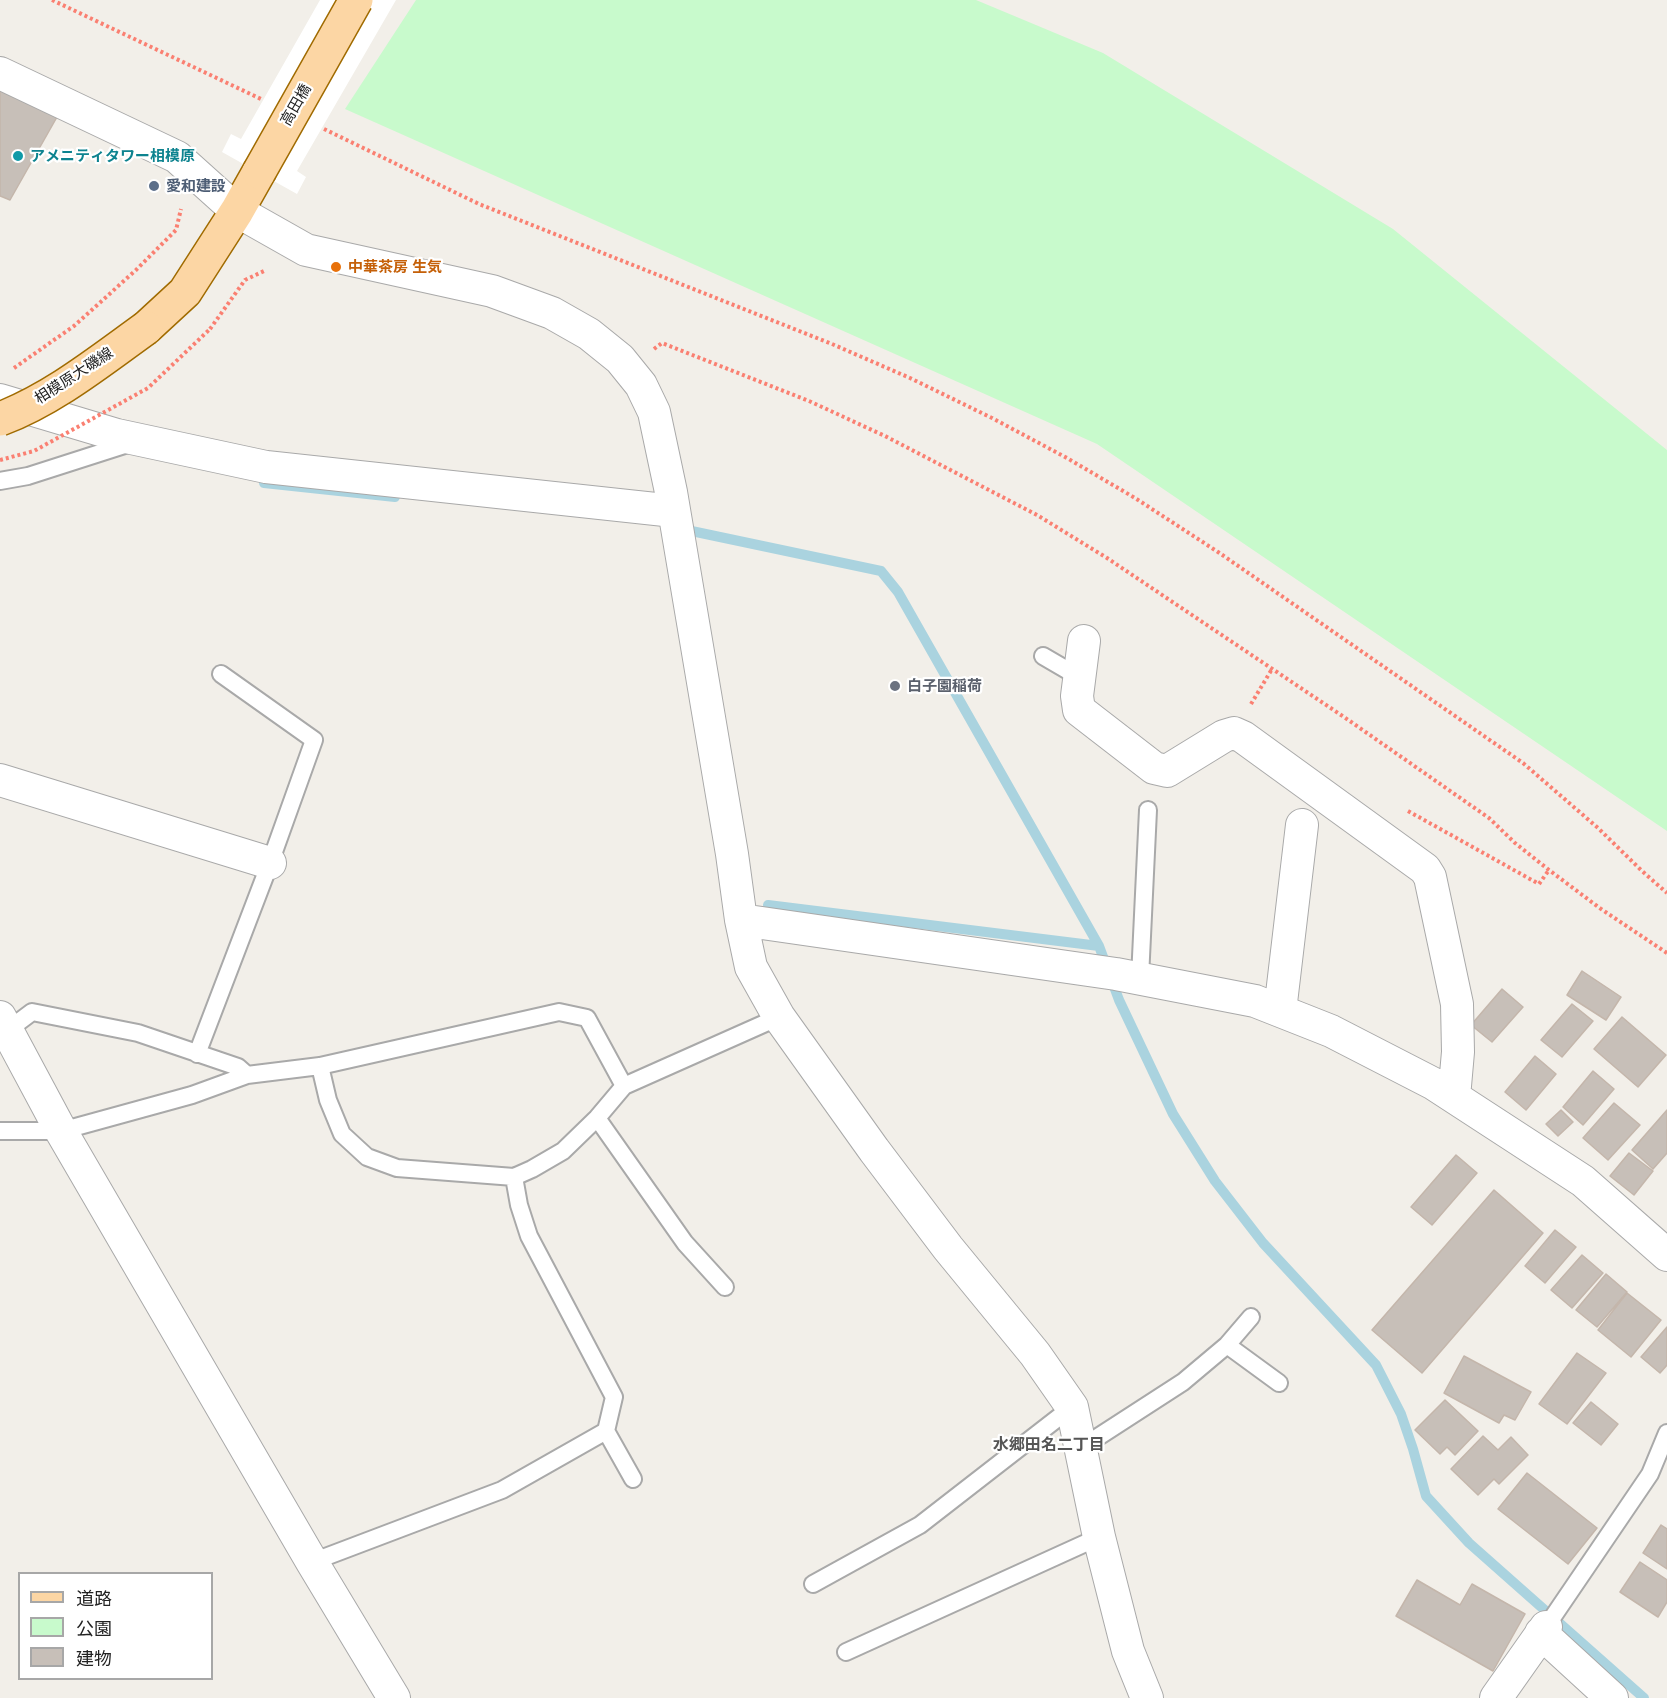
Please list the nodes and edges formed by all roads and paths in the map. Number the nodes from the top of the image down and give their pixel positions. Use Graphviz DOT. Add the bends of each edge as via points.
graph roads {
  1 [pos="52,0"];
  2 [pos="356,0"];
  3 [pos="0,74"];
  4 [pos="267,102"];
  5 [pos="321,127"];
  6 [pos="177,202"];
  7 [pos="237,211"];
  8 [pos="264,271"];
  9 [pos="662,344"];
  10 [pos="4,386"];
  11 [pos="0,419"];
  12 [pos="140,440"];
  13 [pos="0,460"];
  14 [pos="0,481"];
  15 [pos="674,511"];
  16 [pos="1084,641"];
  17 [pos="1042,656"];
  18 [pos="221,674"];
  19 [pos="1079,677"];
  20 [pos="0,780"];
  21 [pos="1148,810"];
  22 [pos="1302,825"];
  23 [pos="270,863"];
  24 [pos="1667,894"];
  25 [pos="741,920"];
  26 [pos="1667,953"];
  27 [pos="1128,976"];
  28 [pos="1280,1011"];
  29 [pos="779,1017"];
  30 [pos="4,1024"];
  31 [pos="197,1054"];
  32 [pos="320,1066"];
  33 [pos="247,1075"];
  34 [pos="624,1086"];
  35 [pos="1454,1097"];
  36 [pos="597,1118"];
  37 [pos="0,1131"];
  38 [pos="61,1131"];
  39 [pos="514,1177"];
  40 [pos="1667,1255"];
  41 [pos="725,1287"];
  42 [pos="1251,1317"];
  43 [pos="1227,1345"];
  44 [pos="1279,1383"];
  45 [pos="1072,1407"];
  46 [pos="606,1431"];
  47 [pos="1667,1433"];
  48 [pos="1081,1448"];
  49 [pos="633,1479"];
  50 [pos="1099,1537"];
  51 [pos="312,1562"];
  52 [pos="813,1584"];
  53 [pos="1544,1630"];
  54 [pos="846,1652"];
  55 [pos="394,1698"];
  56 [pos="1147,1698"];
  57 [pos="1496,1698"];
  58 [pos="1612,1698"];
  1 -- 4 [label="path"];
  2 -- 7 [label="main road, 高田橋, bridge"];
  3 -- 7 [label="street" via="177,157"];
  5 -- 24 [label="path" via="479,204 900,374 1067,458 1218,552 1523,763"];
  6 -- 10 [label="path" via="182,210 176,230"];
  7 -- 11 [label="main road, 相模原大磯線, bridge" via="185,292 146,328 76,377"];
  7 -- 15 [label="street" via="306,250 492,291 552,313 589,334 620,359 650,403"];
  8 -- 13 [label="path, bridge" via="245,280 210,329 148,388 34,451"];
  9 -- 26 [label="path" via="885,436 1037,515 1344,717 1489,818 1549,870"];
  10 -- 12 [label="street"];
  12 -- 14 [label="lane" via="28,476"];
  12 -- 15 [label="street" via="266,467"];
  15 -- 25 [label="street"];
  16 -- 19 [label="street"];
  17 -- 19 [label="lane"];
  18 -- 23 [label="lane" via="314,740"];
  19 -- 35 [label="street" via="1079,710 1154,768 1167,771 1234,733 1425,869 1430,877 1457,1004"];
  20 -- 23 [label="street"];
  21 -- 27 [label="lane"];
  22 -- 28 [label="street"];
  23 -- 31 [label="lane"];
  25 -- 27 [label="street"];
  25 -- 29 [label="street" via="751,967"];
  27 -- 28 [label="street" via="1255,1001"];
  28 -- 35 [label="street" via="1331,1030"];
  29 -- 34 [label="lane"];
  29 -- 45 [label="street" via="874,1150 1035,1354"];
  30 -- 31 [label="lane" via="32,1012 138,1033"];
  30 -- 38 [label="street"];
  31 -- 33 [label="lane" via="238,1067"];
  32 -- 33 [label="lane"];
  32 -- 34 [label="lane" via="558,1012 587,1018"];
  32 -- 39 [label="lane" via="342,1134 367,1157 396,1168"];
  33 -- 38 [label="lane" via="192,1095"];
  34 -- 36 [label="lane"];
  35 -- 40 [label="street" via="1583,1181"];
  36 -- 39 [label="lane" via="562,1151"];
  36 -- 41 [label="lane" via="685,1243"];
  37 -- 38 [label="lane"];
  38 -- 51 [label="street"];
  39 -- 46 [label="lane" via="529,1236 614,1398"];
  42 -- 43 [label="lane"];
  43 -- 44 [label="lane"];
  43 -- 48 [label="lane" via="1183,1382"];
  45 -- 48 [label="street"];
  45 -- 52 [label="lane" via="920,1525"];
  46 -- 49 [label="lane"];
  46 -- 51 [label="lane" via="502,1490"];
  47 -- 53 [label="lane" via="1650,1474"];
  48 -- 50 [label="street"];
  50 -- 54 [label="lane"];
  50 -- 56 [label="street" via="1128,1651"];
  51 -- 55 [label="street"];
  53 -- 57 [label="street"];
  53 -- 58 [label="street"];
}
